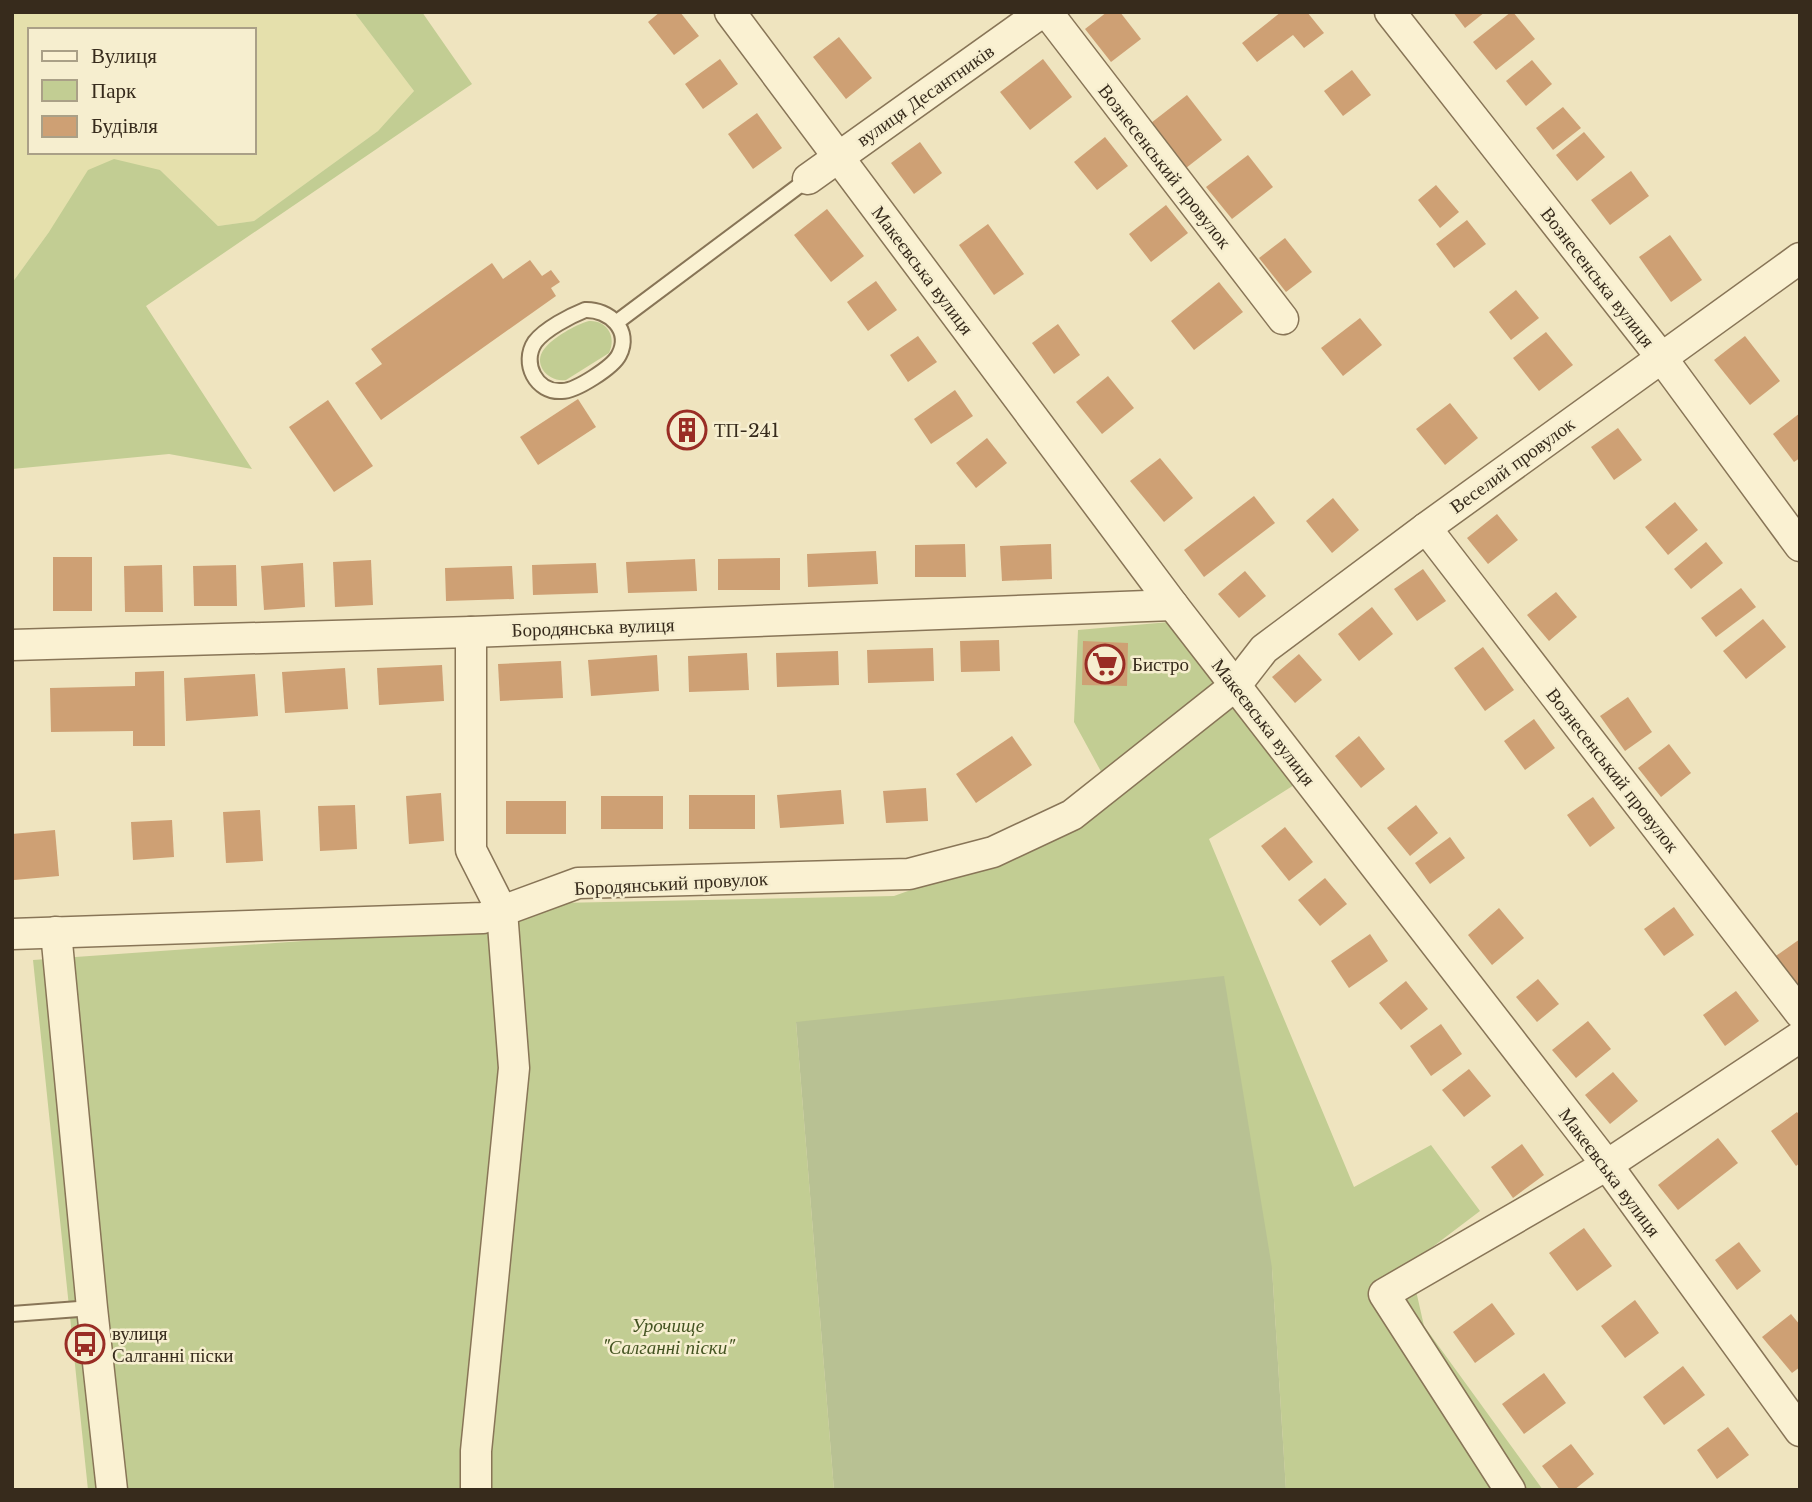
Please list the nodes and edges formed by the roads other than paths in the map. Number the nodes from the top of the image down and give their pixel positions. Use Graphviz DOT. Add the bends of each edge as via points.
graph roads {
  1 [pos="730,12"];
  2 [pos="1042,12"];
  3 [pos="1047,12"];
  4 [pos="1390,12"];
  5 [pos="838,156"];
  6 [pos="808,179"];
  7 [pos="1800,258"];
  8 [pos="1283,319"];
  9 [pos="617,322"];
  10 [pos="1661,357"];
  11 [pos="1426,528"];
  12 [pos="1800,546"];
  13 [pos="1173,605"];
  14 [pos="471,632"];
  15 [pos="12,645"];
  16 [pos="1236,685"];
  17 [pos="502,911"];
  18 [pos="57,932"];
  19 [pos="12,934"];
  20 [pos="1800,1013"];
  21 [pos="1800,1037"];
  22 [pos="1607,1165"];
  23 [pos="92,1308"];
  24 [pos="12,1314"];
  25 [pos="1800,1432"];
  26 [pos="112,1490"];
  27 [pos="476,1490"];
  28 [pos="1510,1490"];
  1 -- 5 [label="street, Макеєвська вулиця"];
  2 -- 5 [label="street, вулиця Десантників"];
  3 -- 8 [label="street, Вознесенський провулок"];
  4 -- 10 [label="street, Вознесенська вулиця"];
  5 -- 6 [label="street, вулиця Десантників"];
  5 -- 13 [label="street, Макеєвська вулиця"];
  6 -- 9 [label="lane"];
  7 -- 10 [label="street, Веселий провулок"];
  9 -- 9 [label="lane" via="603,312 585,310 545,334 531,349 534,377 544,387 564,391 612,364 622,349"];
  10 -- 11 [label="street, Веселий провулок"];
  10 -- 12 [label="street, Вознесенська вулиця"];
  11 -- 16 [label="street, Веселий провулок" via="1264,649"];
  11 -- 20 [label="street, Вознесенський провулок"];
  13 -- 14 [label="street, Бородянська вулиця"];
  13 -- 16 [label="street, Макеєвська вулиця"];
  14 -- 15 [label="street, Бородянська вулиця"];
  14 -- 17 [label="street" via="471,850"];
  16 -- 17 [label="street, Бородянський провулок" via="1072,815 993,852 909,874 578,883"];
  16 -- 22 [label="street, Макеєвська вулиця"];
  17 -- 18 [label="street, Бородянський провулок" via="483,918"];
  17 -- 27 [label="street" via="514,1068"];
  18 -- 19 [label="street, Бородянський провулок"];
  18 -- 23 [label="street"];
  21 -- 22 [label="street"];
  22 -- 25 [label="street, Макеєвська вулиця"];
  22 -- 28 [label="street" via="1384,1294"];
  23 -- 24 [label="lane"];
  23 -- 26 [label="street"];
}
